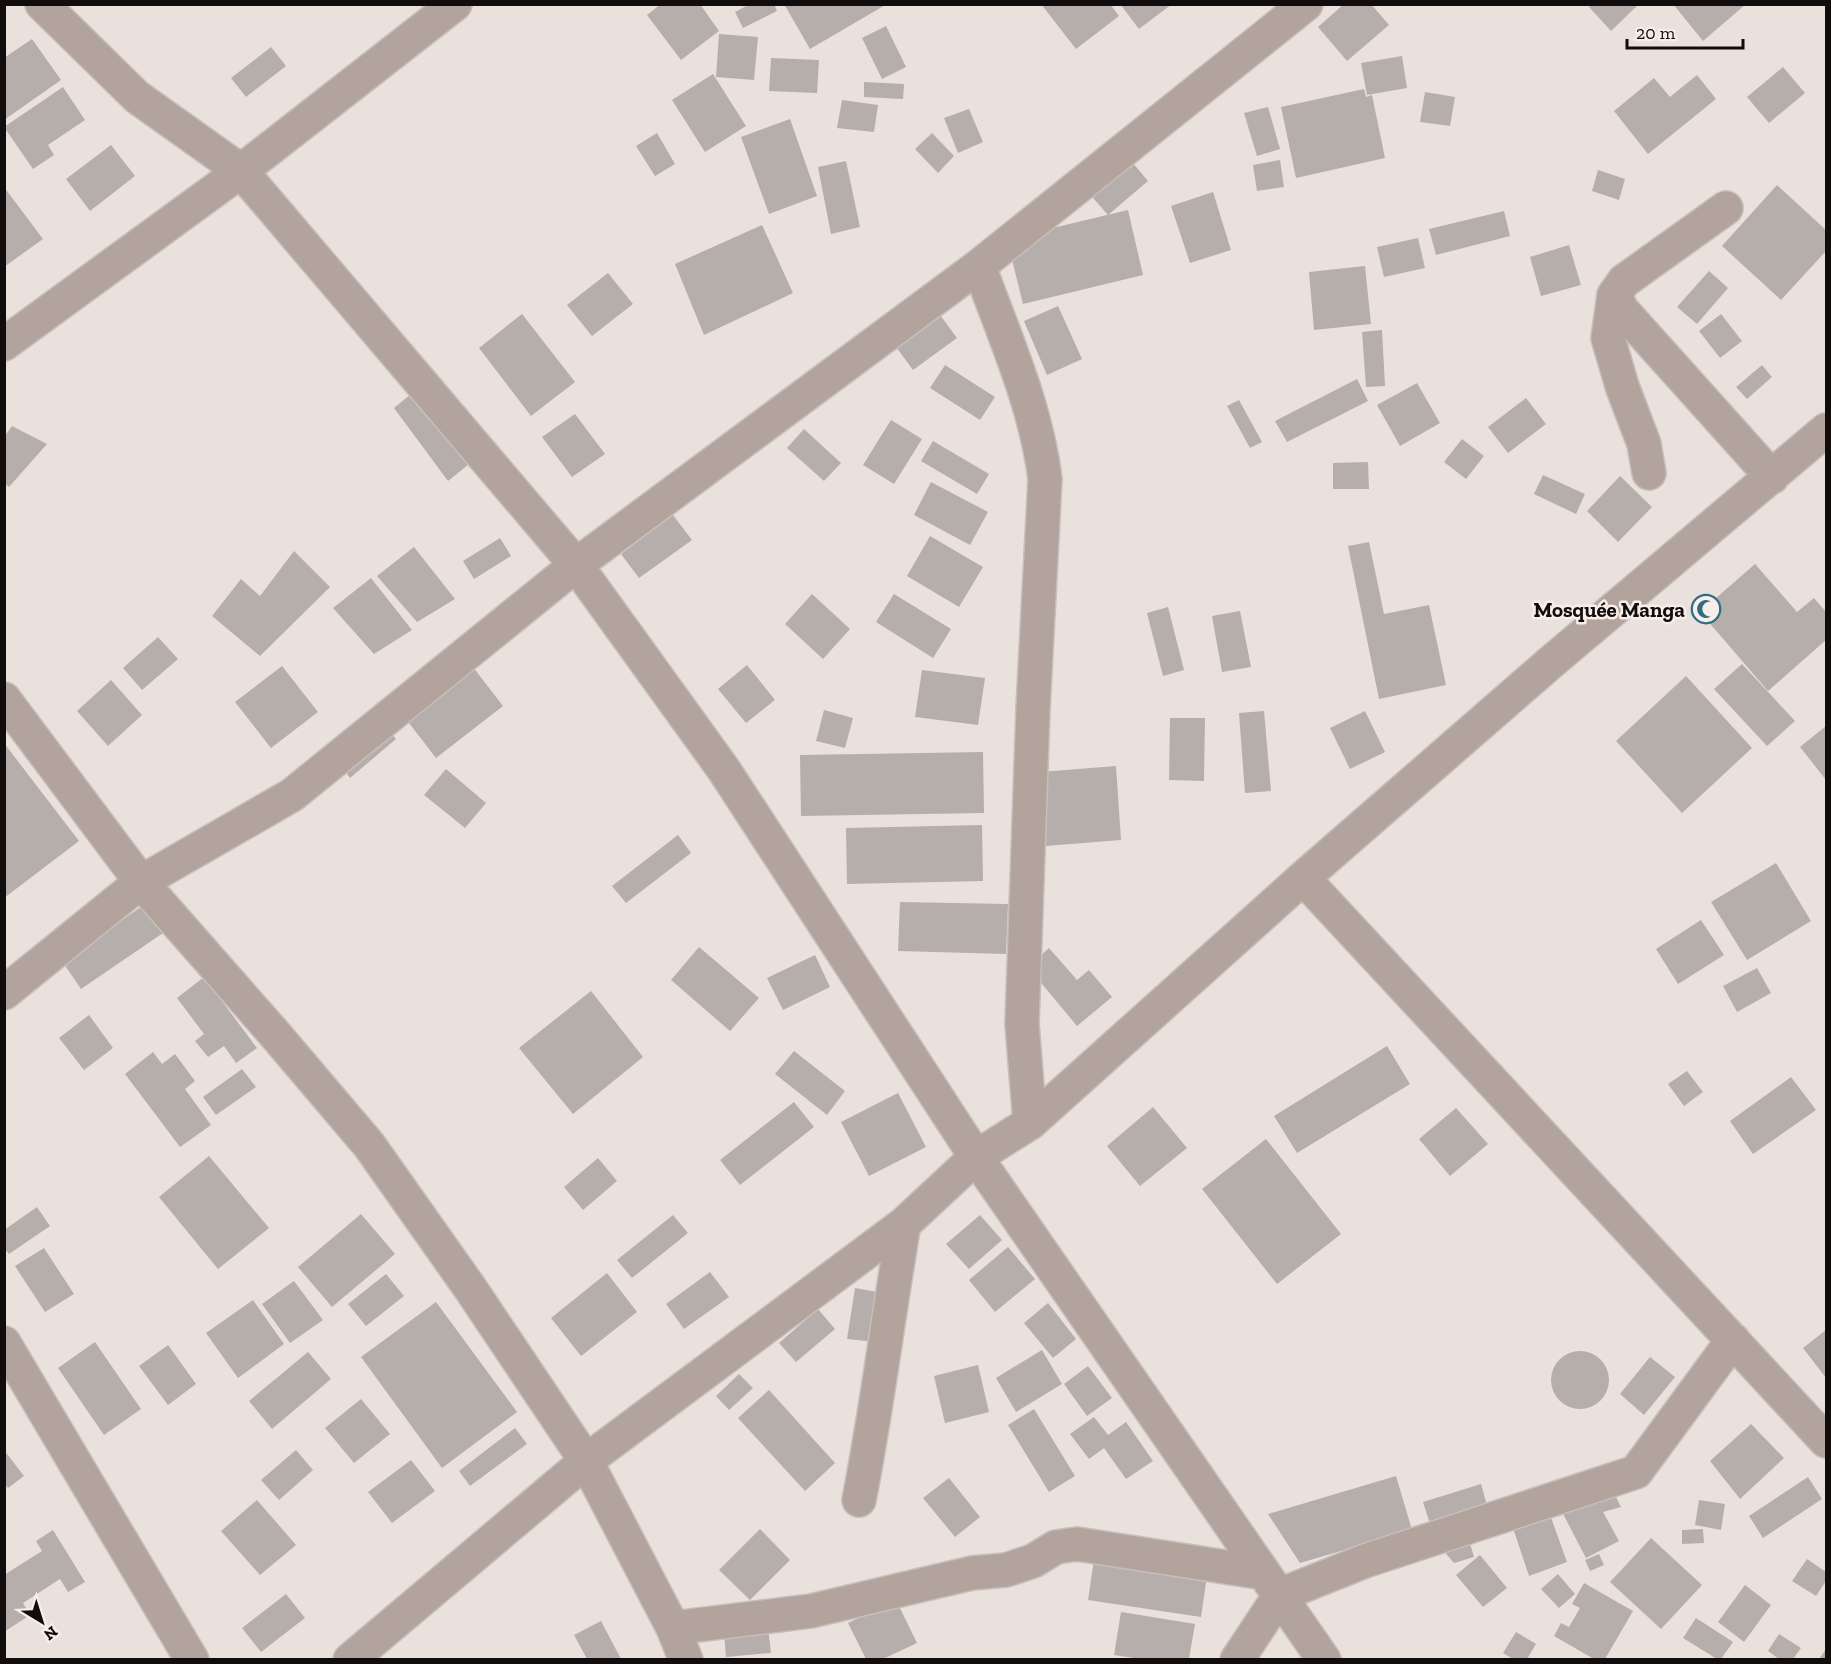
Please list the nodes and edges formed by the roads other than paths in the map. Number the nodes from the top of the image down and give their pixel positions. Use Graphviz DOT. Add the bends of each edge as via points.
graph roads {
  1 [pos="42,4"];
  2 [pos="455,4"];
  3 [pos="1306,4"];
  4 [pos="242,171"];
  5 [pos="1726,208"];
  6 [pos="979,266"];
  7 [pos="1614,295"];
  8 [pos="4,344"];
  9 [pos="1824,438"];
  10 [pos="1649,473"];
  11 [pos="1772,477"];
  12 [pos="576,565"];
  13 [pos="4,699"];
  14 [pos="1303,878"];
  15 [pos="141,882"];
  16 [pos="4,993"];
  17 [pos="1030,1123"];
  18 [pos="976,1157"];
  19 [pos="904,1224"];
  20 [pos="1733,1340"];
  21 [pos="4,1343"];
  22 [pos="1827,1442"];
  23 [pos="586,1461"];
  24 [pos="859,1500"];
  25 [pos="1272,1584"];
  26 [pos="673,1628"];
  27 [pos="192,1659"];
  28 [pos="350,1659"];
  29 [pos="686,1659"];
  30 [pos="1237,1659"];
  31 [pos="1324,1659"];
  1 -- 4 [label="street" via="137,97"];
  2 -- 4 [label="street"];
  3 -- 6 [label="street"];
  4 -- 8 [label="street"];
  4 -- 12 [label="street"];
  5 -- 7 [label="street" via="1624,281"];
  6 -- 12 [label="street"];
  6 -- 17 [label="street" via="1027,398 1041,446 1045,479 1022,1024"];
  7 -- 10 [label="street" via="1608,338 1644,444"];
  7 -- 11 [label="street" via="1622,310"];
  9 -- 11 [label="street"];
  11 -- 14 [label="street"];
  12 -- 15 [label="street" via="292,795"];
  12 -- 18 [label="street" via="724,770"];
  13 -- 15 [label="street"];
  14 -- 17 [label="street"];
  14 -- 20 [label="street"];
  15 -- 16 [label="street"];
  15 -- 23 [label="street" via="369,1145"];
  17 -- 18 [label="street"];
  18 -- 19 [label="street"];
  18 -- 25 [label="street"];
  19 -- 23 [label="street"];
  19 -- 24 [label="street"];
  20 -- 22 [label="street"];
  20 -- 25 [label="street" via="1636,1472 1365,1561"];
  21 -- 27 [label="street"];
  23 -- 26 [label="street"];
  23 -- 28 [label="street"];
  25 -- 26 [label="street" via="1077,1544 1056,1547 1033,1561 1006,1570 972,1573 812,1611"];
  25 -- 30 [label="street"];
  25 -- 31 [label="street"];
  26 -- 29 [label="street"];
}
